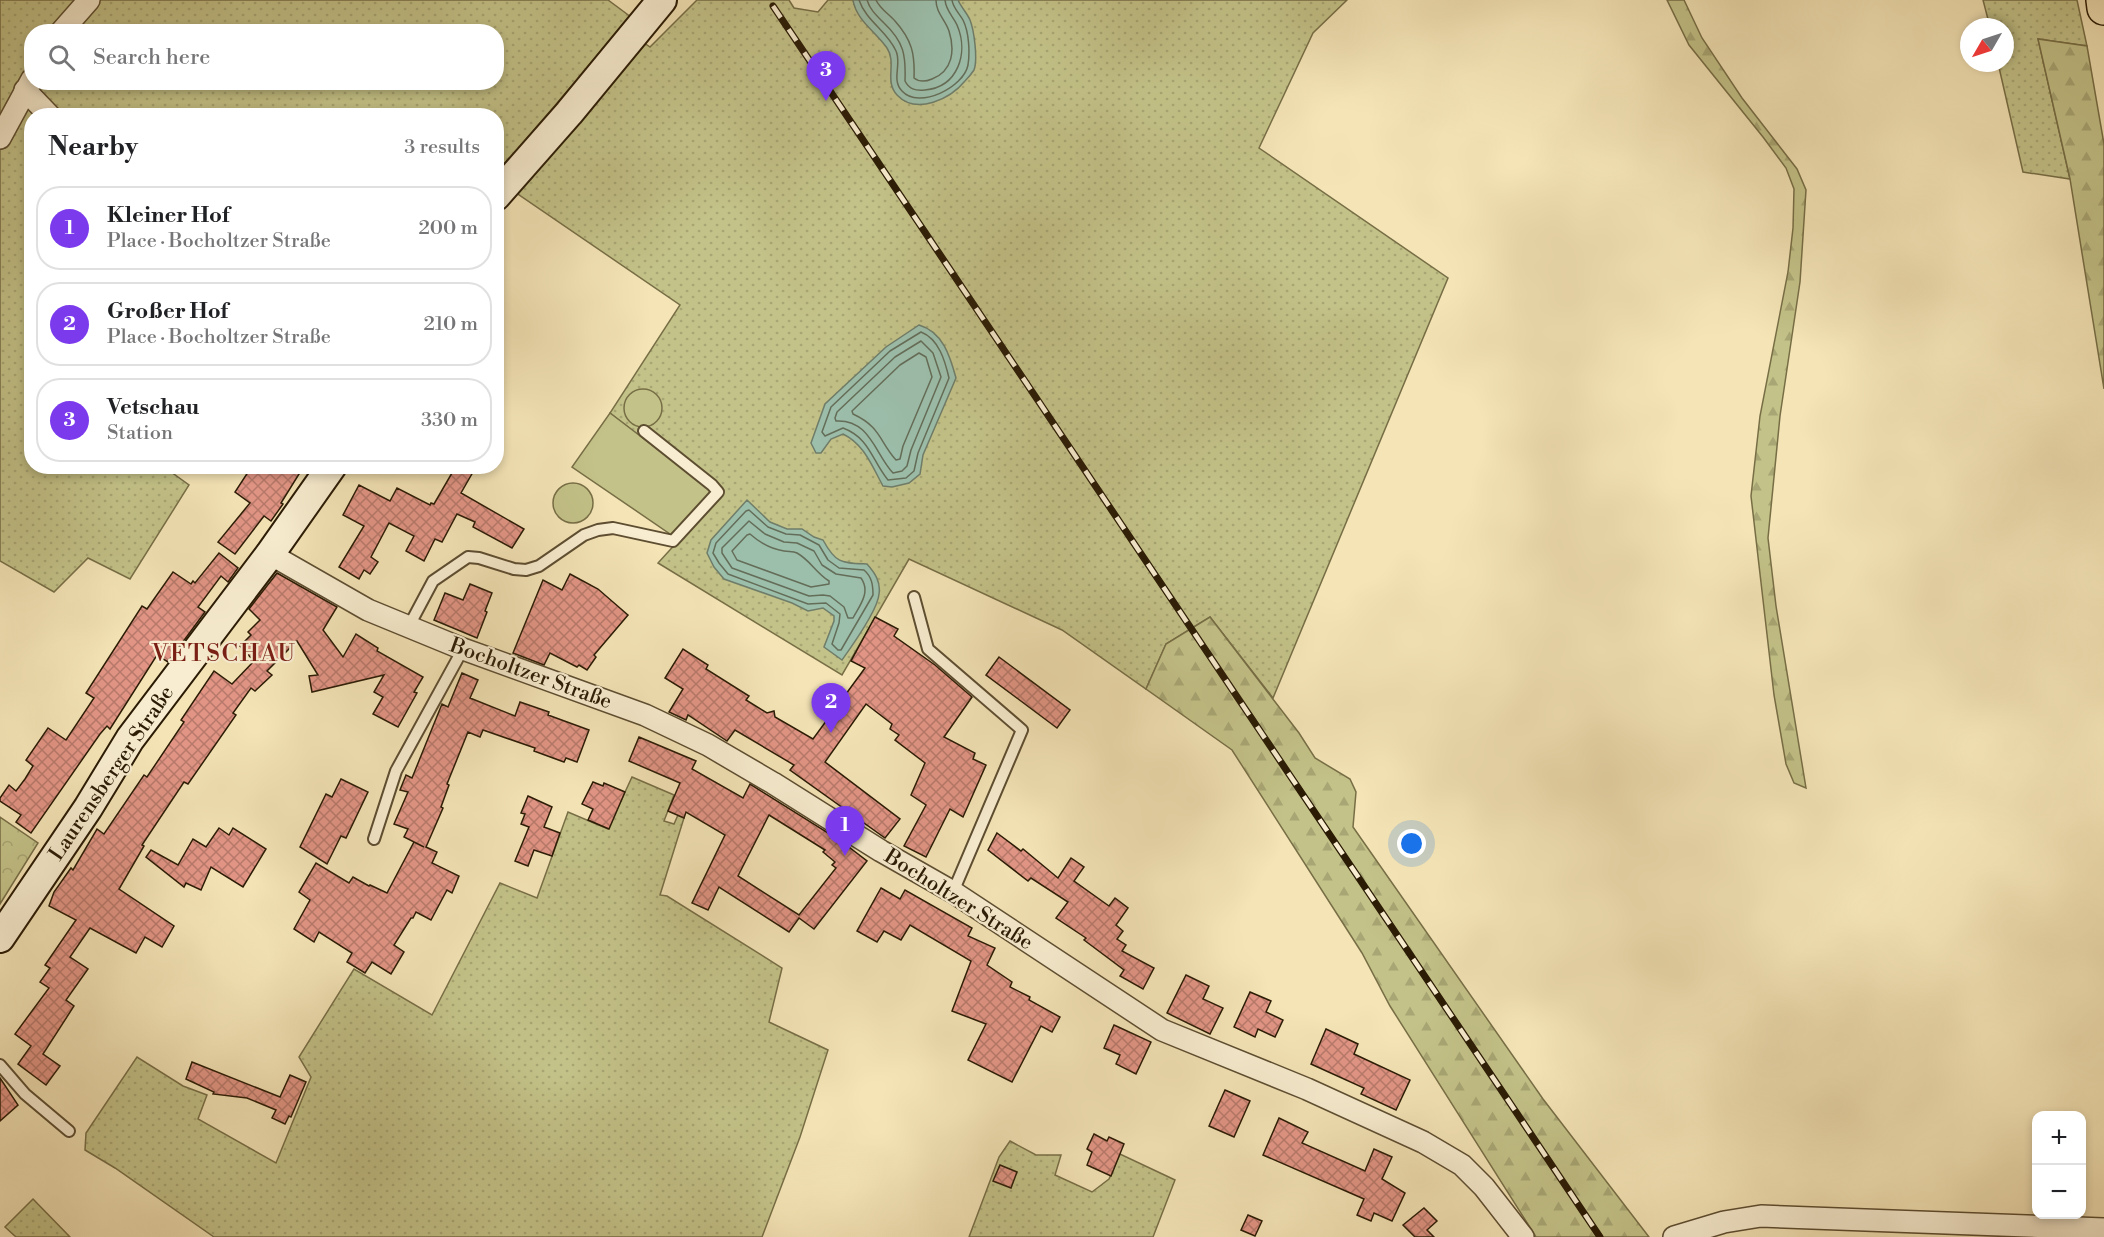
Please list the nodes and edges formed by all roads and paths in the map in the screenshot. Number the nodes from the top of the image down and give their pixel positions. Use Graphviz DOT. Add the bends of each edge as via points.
graph roads {
  1 [pos="89,0"];
  2 [pos="662,0"];
  3 [pos="2103,0"];
  4 [pos="2104,8"];
  5 [pos="68,24"];
  6 [pos="25,90"];
  7 [pos="32,90"];
  8 [pos="44,108"];
  9 [pos="0,138"];
  10 [pos="504,187"];
  11 [pos="644,430"];
  12 [pos="327,474"];
  13 [pos="270,554"];
  14 [pos="914,597"];
  15 [pos="409,626"];
  16 [pos="463,649"];
  17 [pos="374,839"];
  18 [pos="953,892"];
  19 [pos="0,938"];
  20 [pos="0,1065"];
  21 [pos="69,1131"];
  22 [pos="2104,1229"];
  23 [pos="1523,1237"];
  24 [pos="1674,1237"];
  1 -- 5 [label="street"];
  2 -- 10 [label="street"];
  3 -- 4 [label="highway"];
  6 -- 9 [label="street"];
  7 -- 8 [label="street"];
  11 -- 15 [label="lane" via="718,492 673,541 613,528 584,535 539,566 526,570 468,557 433,581"];
  12 -- 13 [label="street, Laurensberger Straße"];
  13 -- 15 [label="street, Bocholtzer Straße" via="368,610"];
  13 -- 19 [label="street, Laurensberger Straße" via="130,739"];
  14 -- 18 [label="lane" via="927,649 1022,730"];
  15 -- 16 [label="street, Bocholtzer Straße"];
  16 -- 17 [label="lane" via="396,771"];
  16 -- 18 [label="street, Bocholtzer Straße" via="645,715 708,745"];
  18 -- 23 [label="street, Bocholtzer Straße" via="1162,1030 1307,1089 1423,1142 1462,1165 1484,1186"];
  20 -- 21 [label="lane" via="25,1094"];
  22 -- 24 [label="street" via="1761,1216"];
}
